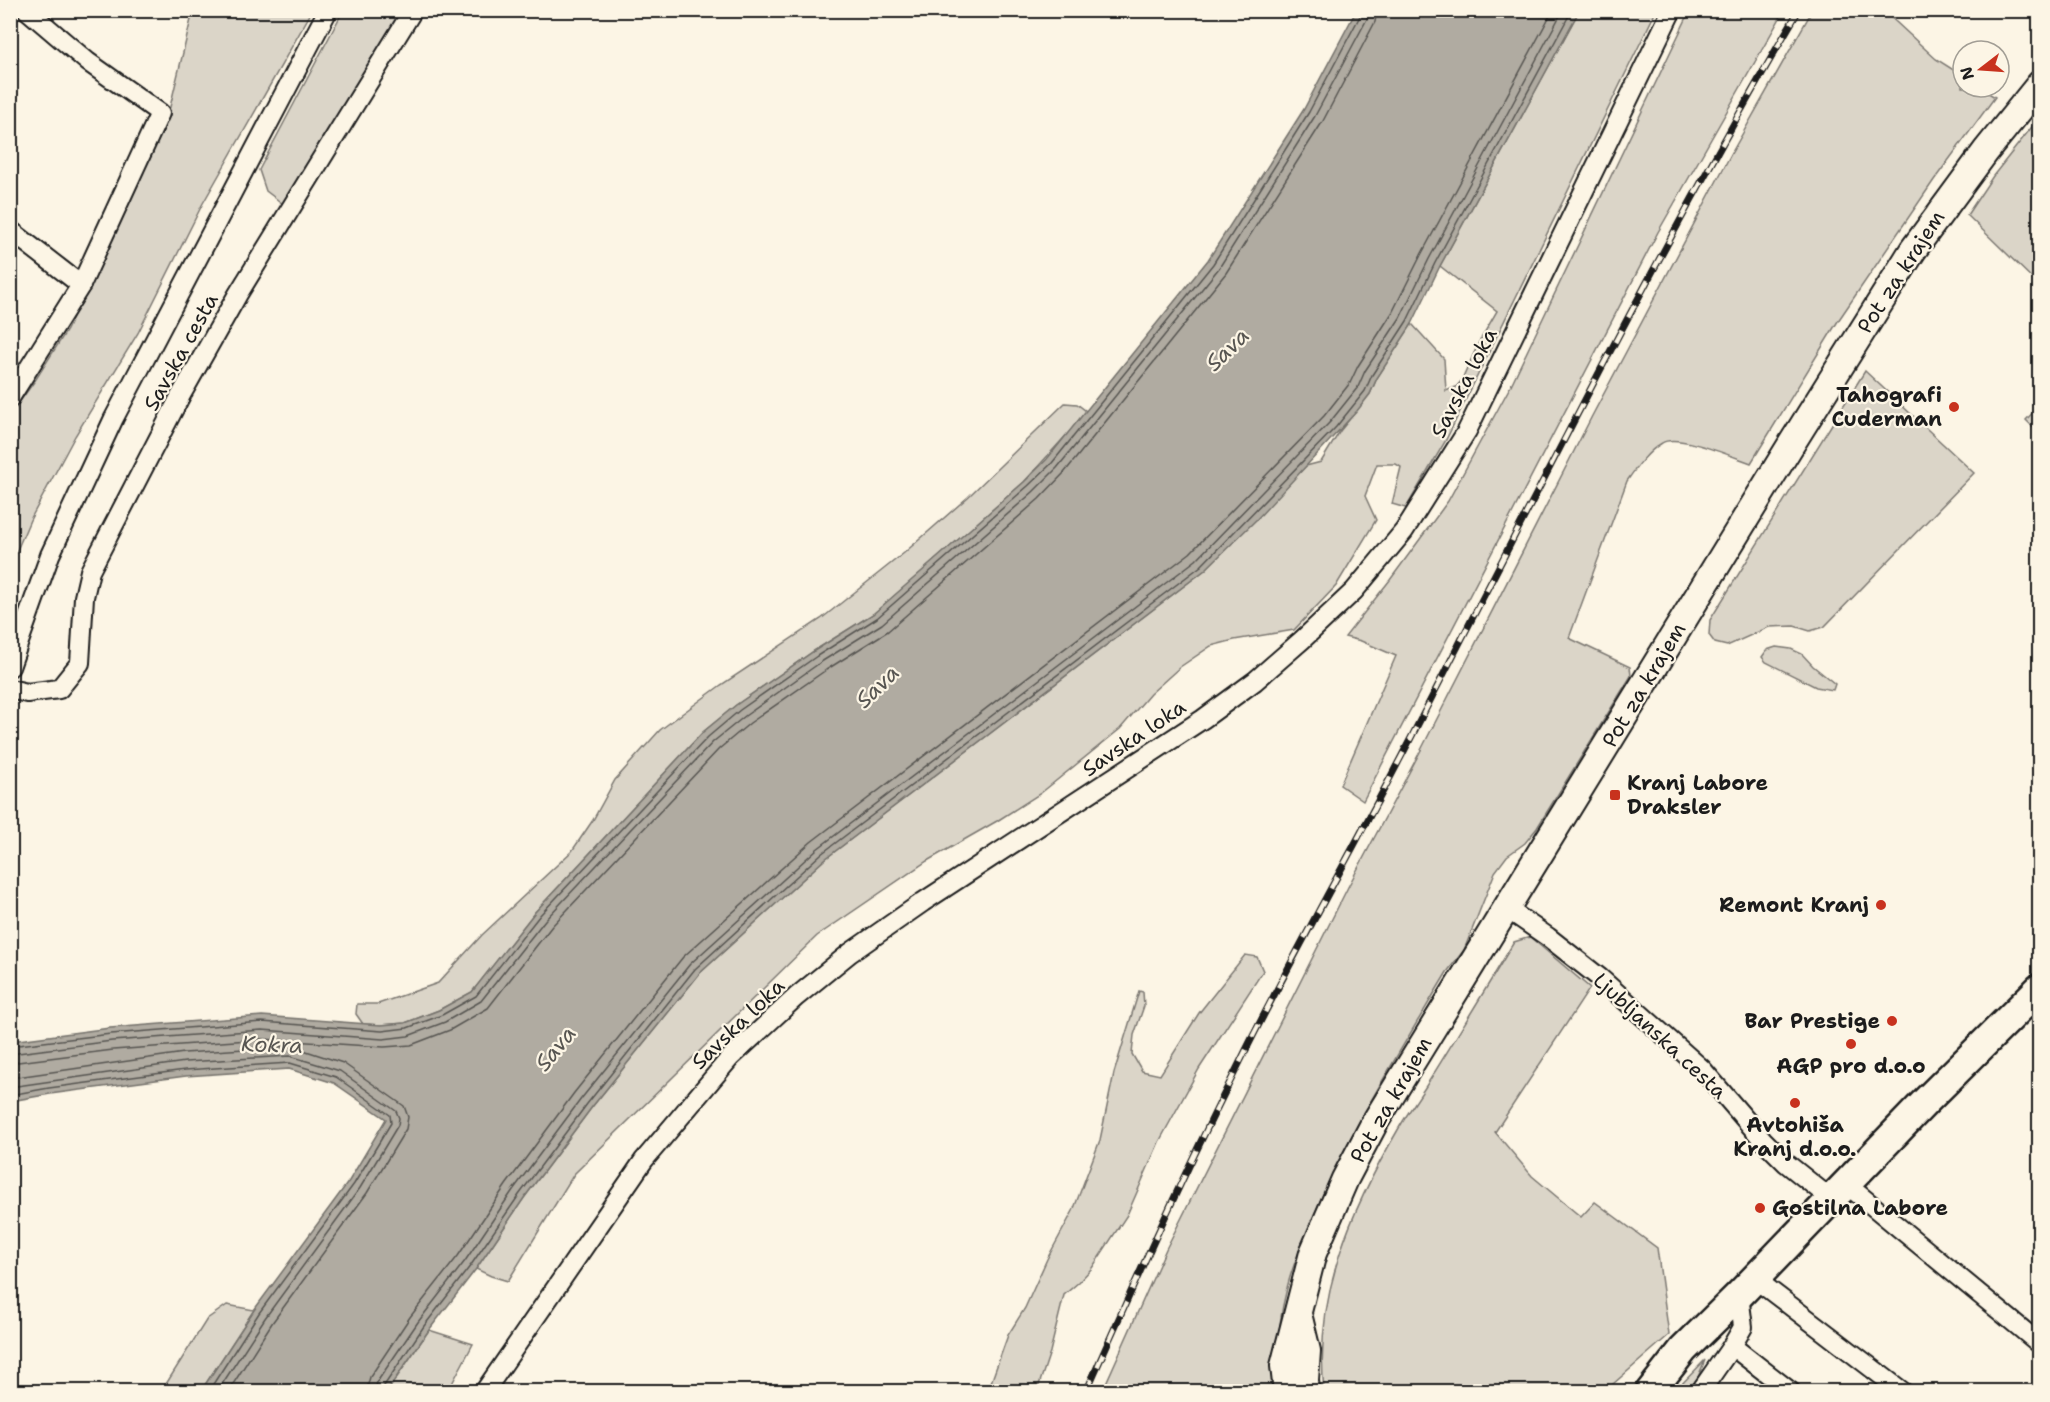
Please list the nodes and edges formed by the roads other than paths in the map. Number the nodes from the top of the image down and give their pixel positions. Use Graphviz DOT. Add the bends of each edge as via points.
graph roads {
  1 [pos="27,10"];
  2 [pos="328,10"];
  3 [pos="413,10"];
  4 [pos="1672,10"];
  5 [pos="2040,84"];
  6 [pos="10,230"];
  7 [pos="81,285"];
  8 [pos="10,398"];
  9 [pos="10,667"];
  10 [pos="10,689"];
  11 [pos="1506,908"];
  12 [pos="2040,988"];
  13 [pos="1838,1192"];
  14 [pos="1746,1287"];
  15 [pos="1298,1312"];
  16 [pos="2040,1344"];
  17 [pos="1732,1346"];
  18 [pos="1683,1350"];
  19 [pos="484,1392"];
  20 [pos="1287,1392"];
  21 [pos="1306,1392"];
  22 [pos="1629,1392"];
  23 [pos="1650,1392"];
  24 [pos="1700,1392"];
  25 [pos="1791,1392"];
  26 [pos="1903,1392"];
  1 -- 7 [label="street" via="88,62 160,113"];
  2 -- 9 [label="street, Savska cesta" via="114,418 51,555"];
  3 -- 10 [label="street, Savska cesta" via="238,294 90,571 84,597 80,663 59,689 27,693"];
  4 -- 19 [label="street, Savska loka" via="1467,431 1404,531 1354,591 1255,681 1203,720 923,902 796,997 730,1058 644,1161"];
  5 -- 11 [label="street, Pot za krajem" via="1913,250"];
  6 -- 7 [label="street"];
  7 -- 8 [label="street"];
  11 -- 13 [label="street, Ljubljanska cesta" via="1600,978 1702,1069 1786,1163"];
  11 -- 15 [label="street, Pot za krajem" via="1375,1122 1345,1179 1313,1253"];
  12 -- 13 [label="main road"];
  13 -- 14 [label="main road"];
  13 -- 16 [label="street, Ljubljanska cesta"];
  14 -- 17 [label="street" via="1743,1327"];
  14 -- 18 [label="main road"];
  14 -- 26 [label="street"];
  15 -- 20 [label="street, Pot za krajem" via="1284,1366"];
  15 -- 21 [label="street, Pot za krajem" via="1306,1351"];
  17 -- 24 [label="street"];
  17 -- 25 [label="street"];
  18 -- 22 [label="main road"];
  18 -- 23 [label="main road"];
}
